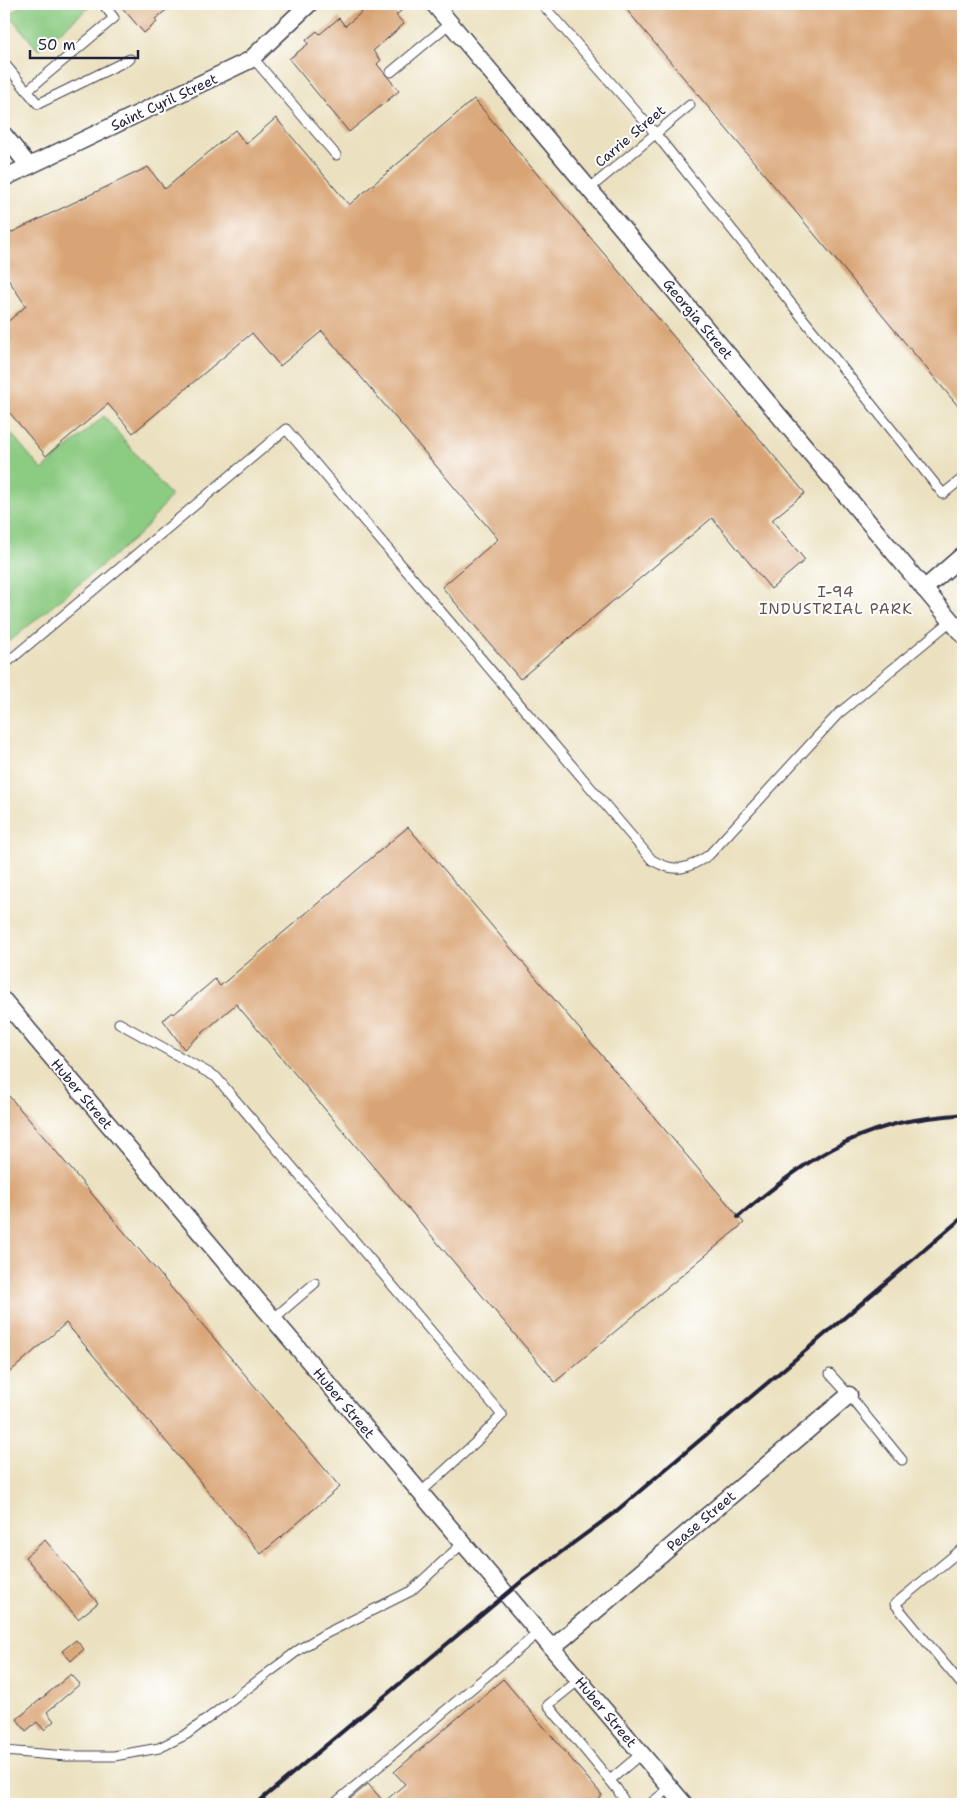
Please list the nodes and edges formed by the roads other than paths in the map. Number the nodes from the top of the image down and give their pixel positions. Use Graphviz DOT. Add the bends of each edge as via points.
graph roads {
  1 [pos="103,4"];
  2 [pos="309,4"];
  3 [pos="434,4"];
  4 [pos="542,4"];
  5 [pos="449,24"];
  6 [pos="253,58"];
  7 [pos="130,59"];
  8 [pos="4,63"];
  9 [pos="391,72"];
  10 [pos="28,91"];
  11 [pos="690,104"];
  12 [pos="654,133"];
  13 [pos="4,135"];
  14 [pos="336,155"];
  15 [pos="29,166"];
  16 [pos="4,178"];
  17 [pos="589,189"];
  18 [pos="963,478"];
  19 [pos="963,555"];
  20 [pos="924,589"];
  21 [pos="952,621"];
  22 [pos="963,635"];
  23 [pos="4,665"];
  24 [pos="4,1001"];
  25 [pos="119,1023"];
  26 [pos="315,1284"];
  27 [pos="273,1319"];
  28 [pos="830,1374"];
  29 [pos="850,1395"];
  30 [pos="902,1460"];
  31 [pos="420,1493"];
  32 [pos="463,1543"];
  33 [pos="963,1548"];
  34 [pos="538,1633"];
  35 [pos="552,1648"];
  36 [pos="579,1680"];
  37 [pos="963,1686"];
  38 [pos="4,1751"];
  39 [pos="641,1754"];
  40 [pos="610,1780"];
  41 [pos="670,1788"];
  42 [pos="334,1804"];
  43 [pos="626,1804"];
  44 [pos="650,1804"];
  45 [pos="684,1804"];
  1 -- 10 [label="lane" via="114,18"];
  2 -- 6 [label="street, Saint Cyril Street"];
  3 -- 5 [label="street, Georgia Street"];
  4 -- 12 [label="lane"];
  5 -- 9 [label="lane"];
  5 -- 17 [label="street, Georgia Street"];
  6 -- 14 [label="lane"];
  6 -- 15 [label="street, Saint Cyril Street"];
  7 -- 10 [label="lane" via="38,104"];
  8 -- 10 [label="lane"];
  11 -- 12 [label="lane, Carrie Street"];
  12 -- 17 [label="lane, Carrie Street"];
  12 -- 18 [label="lane" via="943,494"];
  13 -- 15 [label="street"];
  15 -- 16 [label="street, Saint Cyril Street"];
  17 -- 20 [label="street, Georgia Street"];
  19 -- 20 [label="street"];
  20 -- 21 [label="street, Georgia Street"];
  21 -- 22 [label="street, Georgia Street"];
  21 -- 23 [label="lane" via="838,714 709,855 693,866 679,869 665,868 652,860 286,428"];
  24 -- 27 [label="street, Huber Street"];
  25 -- 31 [label="lane" via="216,1077 502,1415"];
  26 -- 27 [label="lane"];
  27 -- 31 [label="street, Huber Street"];
  28 -- 29 [label="lane"];
  29 -- 30 [label="lane"];
  29 -- 35 [label="street, Pease Street"];
  31 -- 32 [label="street, Huber Street"];
  32 -- 34 [label="street, Huber Street"];
  32 -- 38 [label="lane" via="411,1591 300,1649 187,1734 159,1748 114,1756"];
  33 -- 37 [label="lane" via="895,1604"];
  34 -- 35 [label="street, Huber Street"];
  34 -- 42 [label="lane"];
  35 -- 36 [label="street, Huber Street"];
  36 -- 39 [label="street, Huber Street"];
  36 -- 40 [label="lane" via="548,1705"];
  39 -- 40 [label="lane"];
  39 -- 41 [label="street, Huber Street"];
  40 -- 43 [label="lane"];
  41 -- 44 [label="lane"];
  41 -- 45 [label="street, Huber Street"];
}
